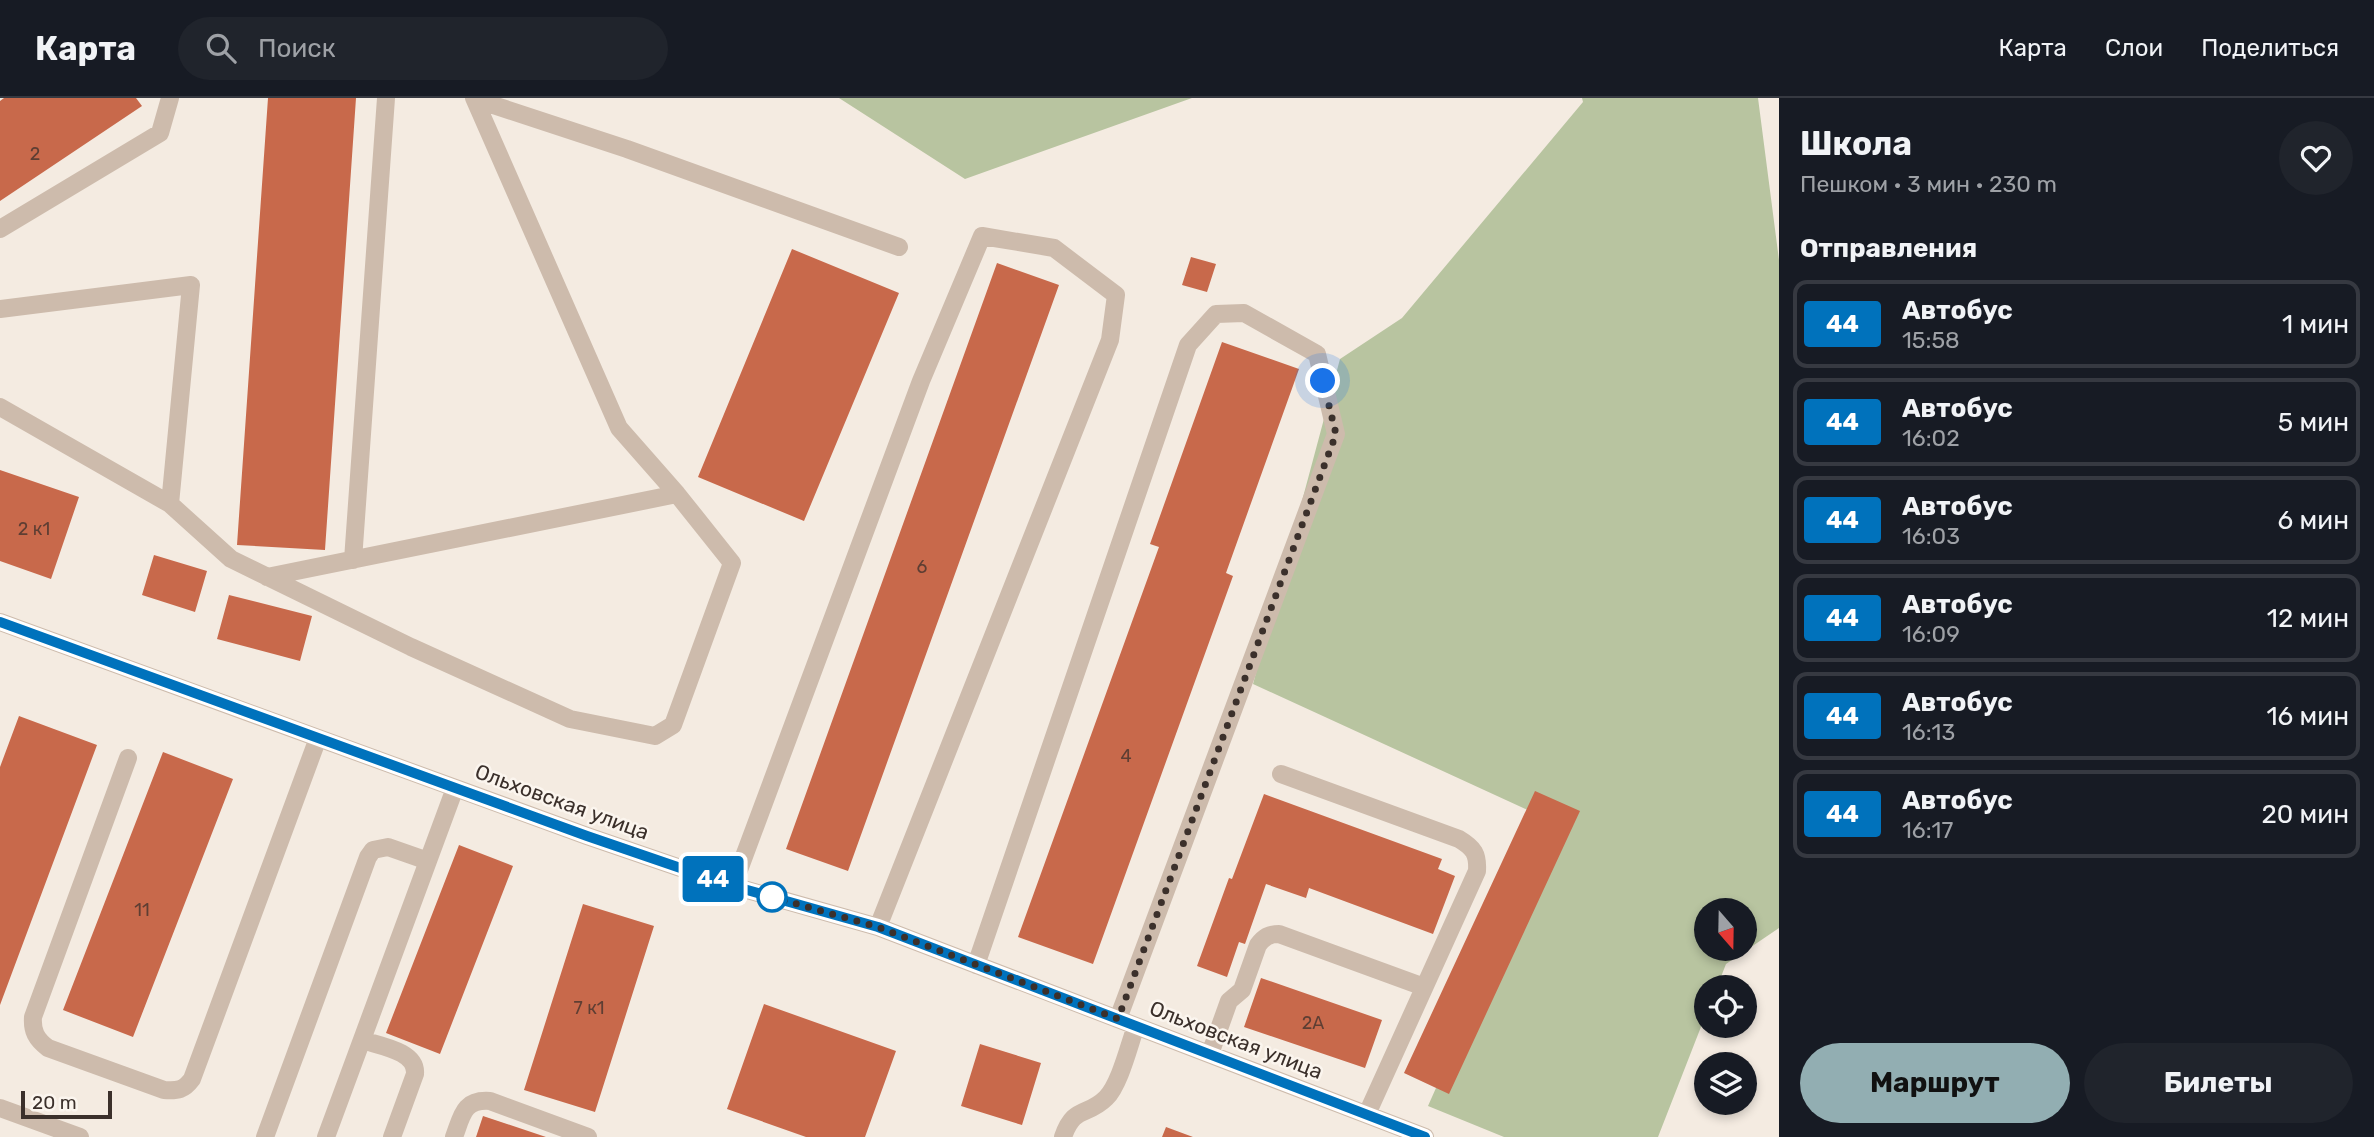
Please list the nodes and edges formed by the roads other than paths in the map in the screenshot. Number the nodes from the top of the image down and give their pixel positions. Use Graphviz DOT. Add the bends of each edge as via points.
graph roads {
  1 [pos="170,98"];
  2 [pos="386,98"];
  3 [pos="475,98"];
  4 [pos="0,229"];
  5 [pos="899,247"];
  6 [pos="0,309"];
  7 [pos="0,407"];
  8 [pos="677,494"];
  9 [pos="170,504"];
  10 [pos="353,560"];
  11 [pos="267,577"];
  12 [pos="0,622"];
  13 [pos="318,738"];
  14 [pos="128,758"];
  15 [pos="1281,774"];
  16 [pos="454,788"];
  17 [pos="428,861"];
  18 [pos="733,886"];
  19 [pos="878,927"];
  20 [pos="976,965"];
  21 [pos="1424,987"];
  22 [pos="1118,1019"];
  23 [pos="1136,1026"];
  24 [pos="362,1040"];
  25 [pos="1210,1054"];
  26 [pos="0,1108"];
  27 [pos="1367,1114"];
  28 [pos="80,1137"];
  29 [pos="265,1137"];
  30 [pos="326,1137"];
  31 [pos="392,1137"];
  32 [pos="454,1137"];
  33 [pos="587,1137"];
  34 [pos="1063,1137"];
  35 [pos="1425,1137"];
  1 -- 4 [label="street" via="160,133"];
  2 -- 10 [label="street"];
  3 -- 5 [label="street"];
  3 -- 8 [label="street" via="620,428"];
  6 -- 9 [label="street" via="191,285"];
  7 -- 9 [label="street"];
  8 -- 10 [label="street"];
  8 -- 11 [label="street" via="732,563 673,725 655,736 570,719"];
  9 -- 11 [label="street" via="231,559"];
  10 -- 11 [label="street"];
  12 -- 13 [label="street, Ольховская улица"];
  13 -- 14 [label="street" via="192,1079 177,1091 48,1048 33,1028 33,1017"];
  13 -- 16 [label="street, Ольховская улица"];
  15 -- 21 [label="street" via="1471,846 1478,858 1477,871"];
  16 -- 17 [label="street"];
  16 -- 18 [label="street, Ольховская улица"];
  17 -- 24 [label="street"];
  17 -- 29 [label="street" via="388,847 373,850 368,857"];
  18 -- 19 [label="street, Ольховская улица"];
  18 -- 19 [label="street" via="921,381 982,236 1054,248 1116,295 1110,340"];
  19 -- 20 [label="street, Ольховская улица"];
  20 -- 22 [label="street, Ольховская улица"];
  20 -- 22 [label="street" via="1188,345 1216,314 1244,313 1317,354 1336,434"];
  21 -- 25 [label="street" via="1271,934 1258,945"];
  21 -- 27 [label="street"];
  22 -- 23 [label="street, Ольховская улица"];
  23 -- 25 [label="street, Ольховская улица"];
  23 -- 34 [label="street" via="1107,1097 1074,1116"];
  24 -- 30 [label="street"];
  24 -- 31 [label="street" via="412,1059 416,1067"];
  25 -- 27 [label="street, Ольховская улица"];
  26 -- 28 [label="street"];
  27 -- 35 [label="street, Ольховская улица"];
  32 -- 33 [label="street" via="469,1104 479,1100"];
}
